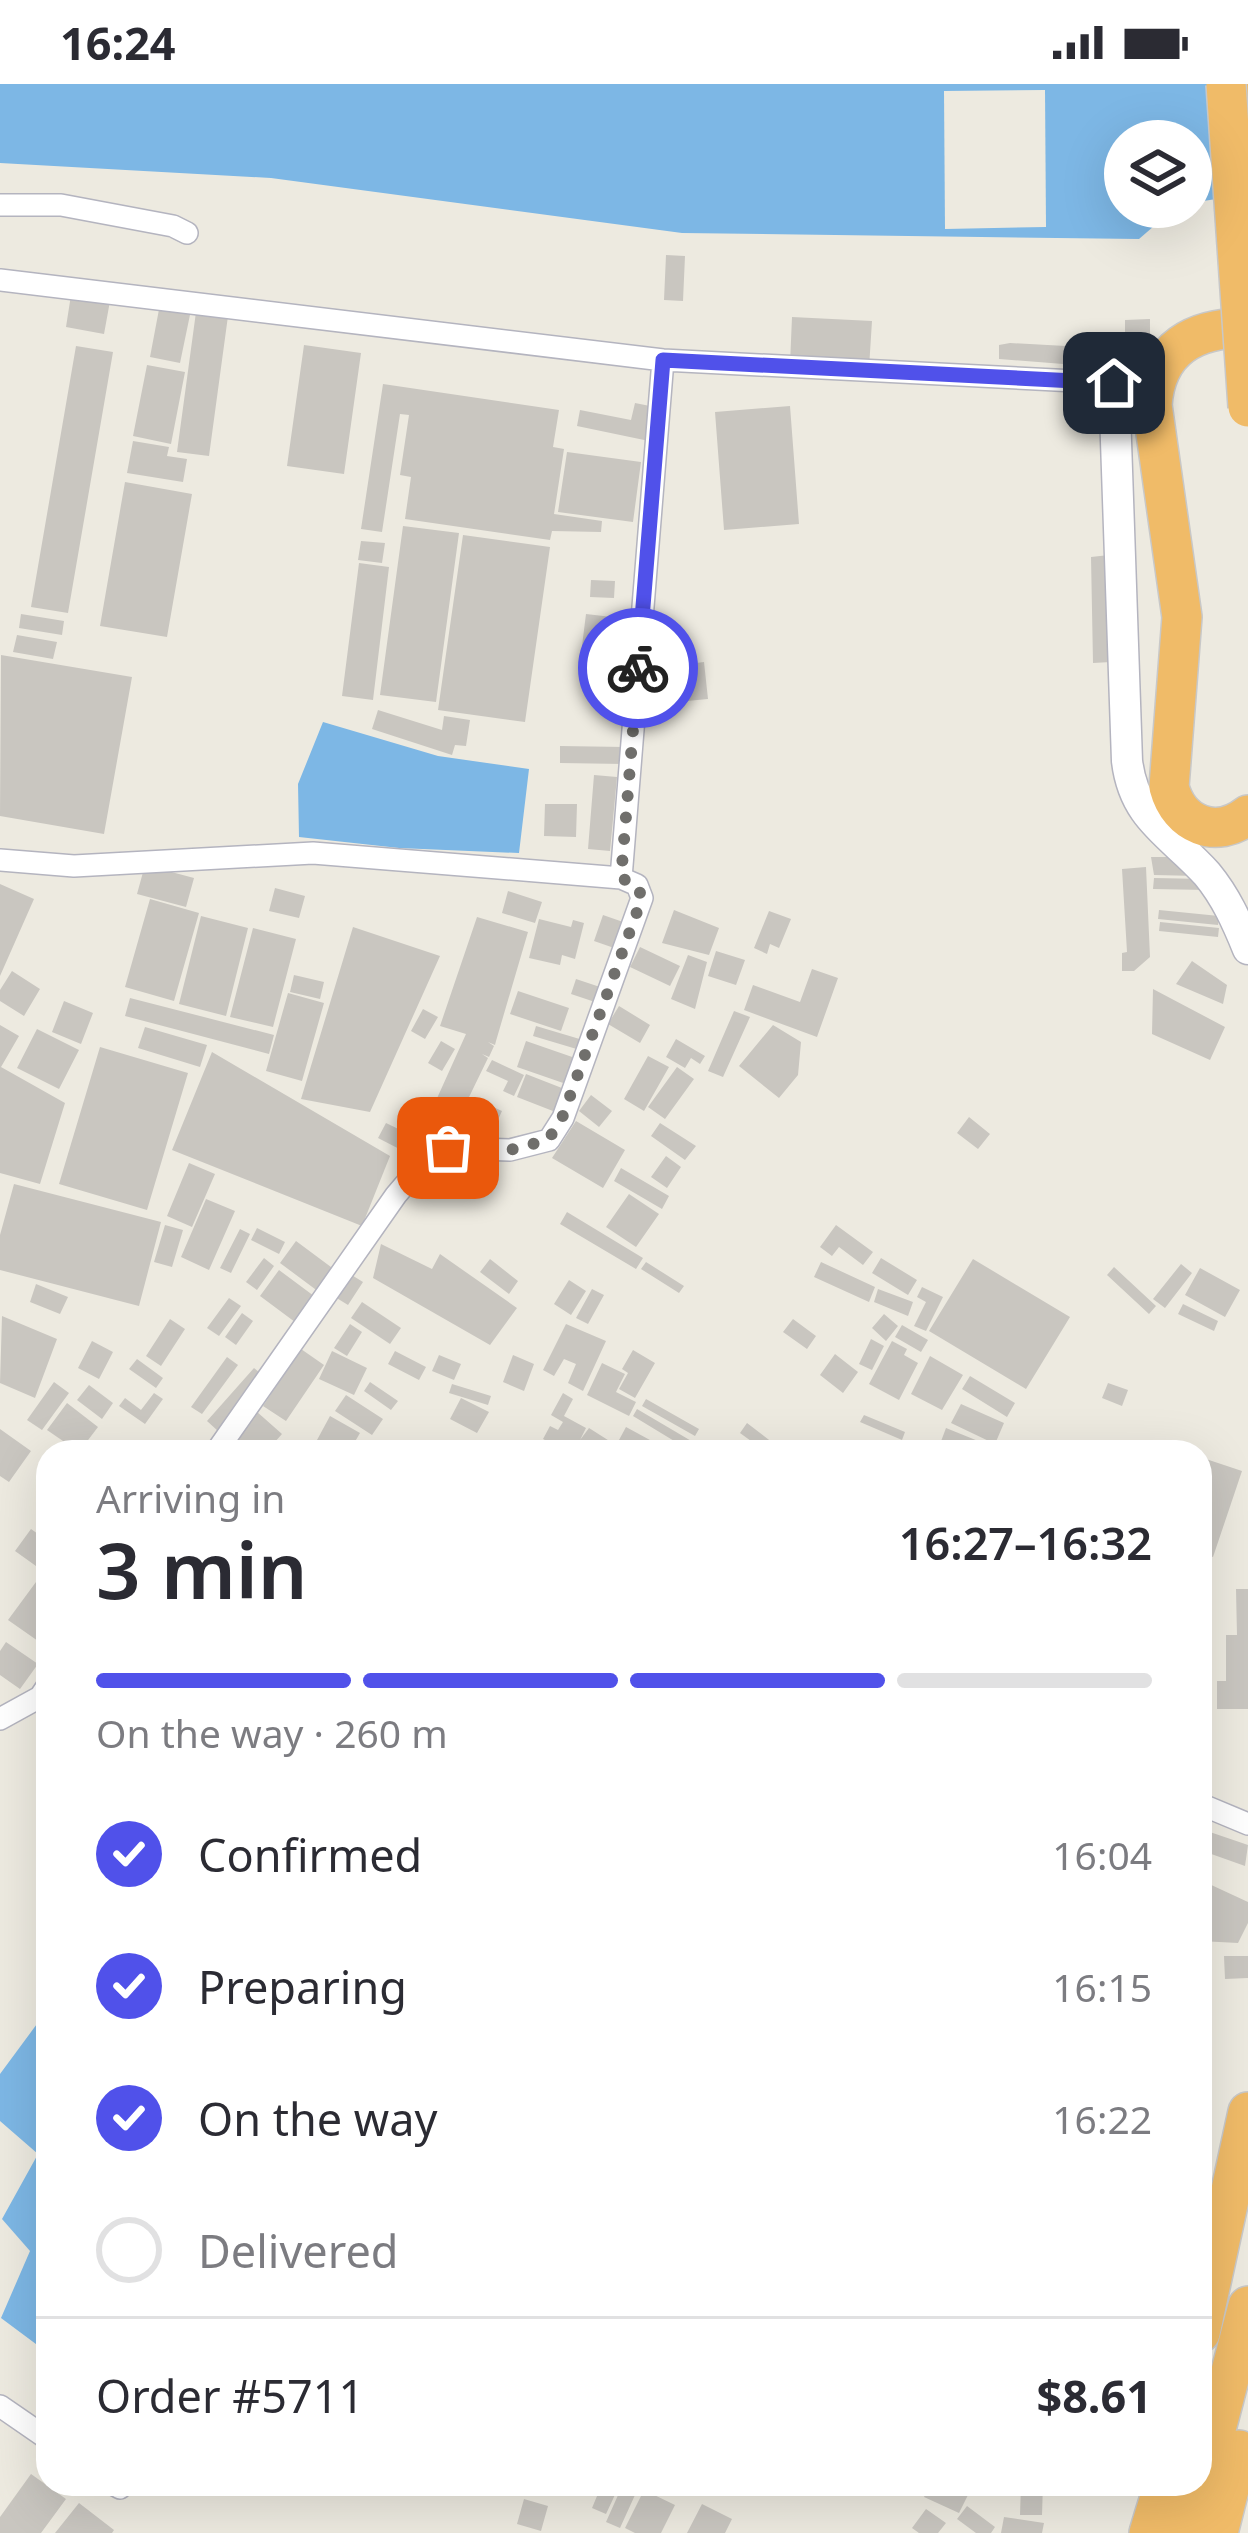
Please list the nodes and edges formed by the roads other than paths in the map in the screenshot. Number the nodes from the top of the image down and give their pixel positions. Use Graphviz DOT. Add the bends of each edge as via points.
graph roads {
  1 [pos="1226,84"];
  2 [pos="0,205"];
  3 [pos="187,233"];
  4 [pos="0,280"];
  5 [pos="1248,328"];
  6 [pos="663,360"];
  7 [pos="1159,374"];
  8 [pos="1114,383"];
  9 [pos="1248,407"];
  10 [pos="1248,815"];
  11 [pos="0,860"];
  12 [pos="629,882"];
  13 [pos="1248,949"];
  14 [pos="224,1440"];
  15 [pos="36,1699"];
  16 [pos="0,1720"];
  17 [pos="1212,1809"];
  18 [pos="1248,1824"];
  19 [pos="1248,2111"];
  20 [pos="1212,2278"];
  21 [pos="1248,2306"];
  22 [pos="0,2406"];
  23 [pos="1248,2415"];
  24 [pos="36,2431"];
  25 [pos="1212,2445"];
  26 [pos="1248,2492"];
  27 [pos="1160,2496"];
  28 [pos="1199,2496"];
  29 [pos="1149,2533"];
  30 [pos="1189,2533"];
  31 [pos="1218,2533"];
  32 [pos="1237,2533"];
  1 -- 9 [label="highway, bridge"];
  2 -- 3 [label="street" via="61,205"];
  4 -- 6 [label="street"];
  5 -- 7 [label="highway" via="1198,334"];
  6 -- 8 [label="street"];
  6 -- 12 [label="street"];
  7 -- 8 [label="street"];
  7 -- 10 [label="highway" via="1151,405 1182,617 1169,787 1179,810 1199,826 1222,828"];
  8 -- 13 [label="street" via="1133,794 1227,901"];
  11 -- 12 [label="street" via="74,866 313,853"];
  12 -- 14 [label="street" via="642,898 548,1140 431,1154"];
  15 -- 16 [label="street"];
  17 -- 18 [label="street"];
  19 -- 20 [label="highway"];
  21 -- 25 [label="highway"];
  22 -- 24 [label="street"];
  23 -- 31 [label="highway"];
  26 -- 32 [label="highway"];
  27 -- 29 [label="highway"];
  28 -- 30 [label="highway"];
}
